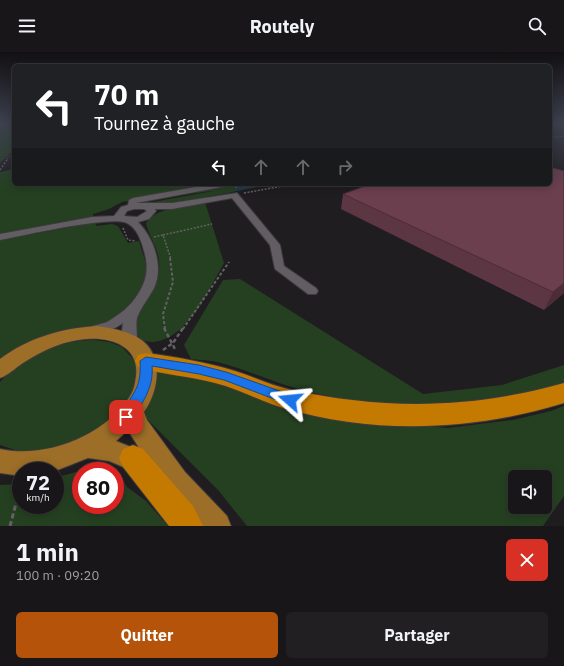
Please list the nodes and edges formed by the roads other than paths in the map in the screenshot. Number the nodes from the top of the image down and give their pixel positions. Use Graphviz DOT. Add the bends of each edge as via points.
graph roads {
  1 [pos="230,189"];
  2 [pos="132,206"];
  3 [pos="148,212"];
  4 [pos="123,219"];
  5 [pos="140,228"];
  6 [pos="0,237"];
  7 [pos="312,291"];
  8 [pos="135,309"];
  9 [pos="92,332"];
  10 [pos="139,351"];
  11 [pos="0,370"];
  12 [pos="564,393"];
  13 [pos="132,410"];
  14 [pos="86,447"];
  15 [pos="133,458"];
  16 [pos="0,461"];
  17 [pos="176,481"];
  18 [pos="187,526"];
  19 [pos="217,526"];
  1 -- 2 [label="street" via="136,200 132,202"];
  1 -- 3 [label="street"];
  1 -- 7 [label="street" via="275,245 280,267"];
  2 -- 3 [label="street"];
  2 -- 4 [label="street"];
  3 -- 4 [label="street"];
  3 -- 5 [label="street" via="140,223"];
  4 -- 5 [label="street"];
  4 -- 6 [label="street" via="92,220"];
  5 -- 8 [label="street" via="152,258 153,268 148,288"];
  8 -- 9 [label="street" via="111,325"];
  8 -- 10 [label="street" via="128,323"];
  9 -- 10 [label="main road" via="115,335"];
  9 -- 11 [label="main road" via="40,344"];
  10 -- 12 [label="highway" via="226,376 296,401 384,415 477,413 536,403"];
  10 -- 13 [label="main road" via="146,384"];
  13 -- 14 [label="main road" via="112,430"];
  13 -- 17 [label="main road" via="137,425"];
  14 -- 15 [label="main road" via="110,450"];
  14 -- 16 [label="main road" via="45,462 19,464"];
  15 -- 17 [label="main road"];
  15 -- 18 [label="highway"];
  17 -- 19 [label="main road"];
}
